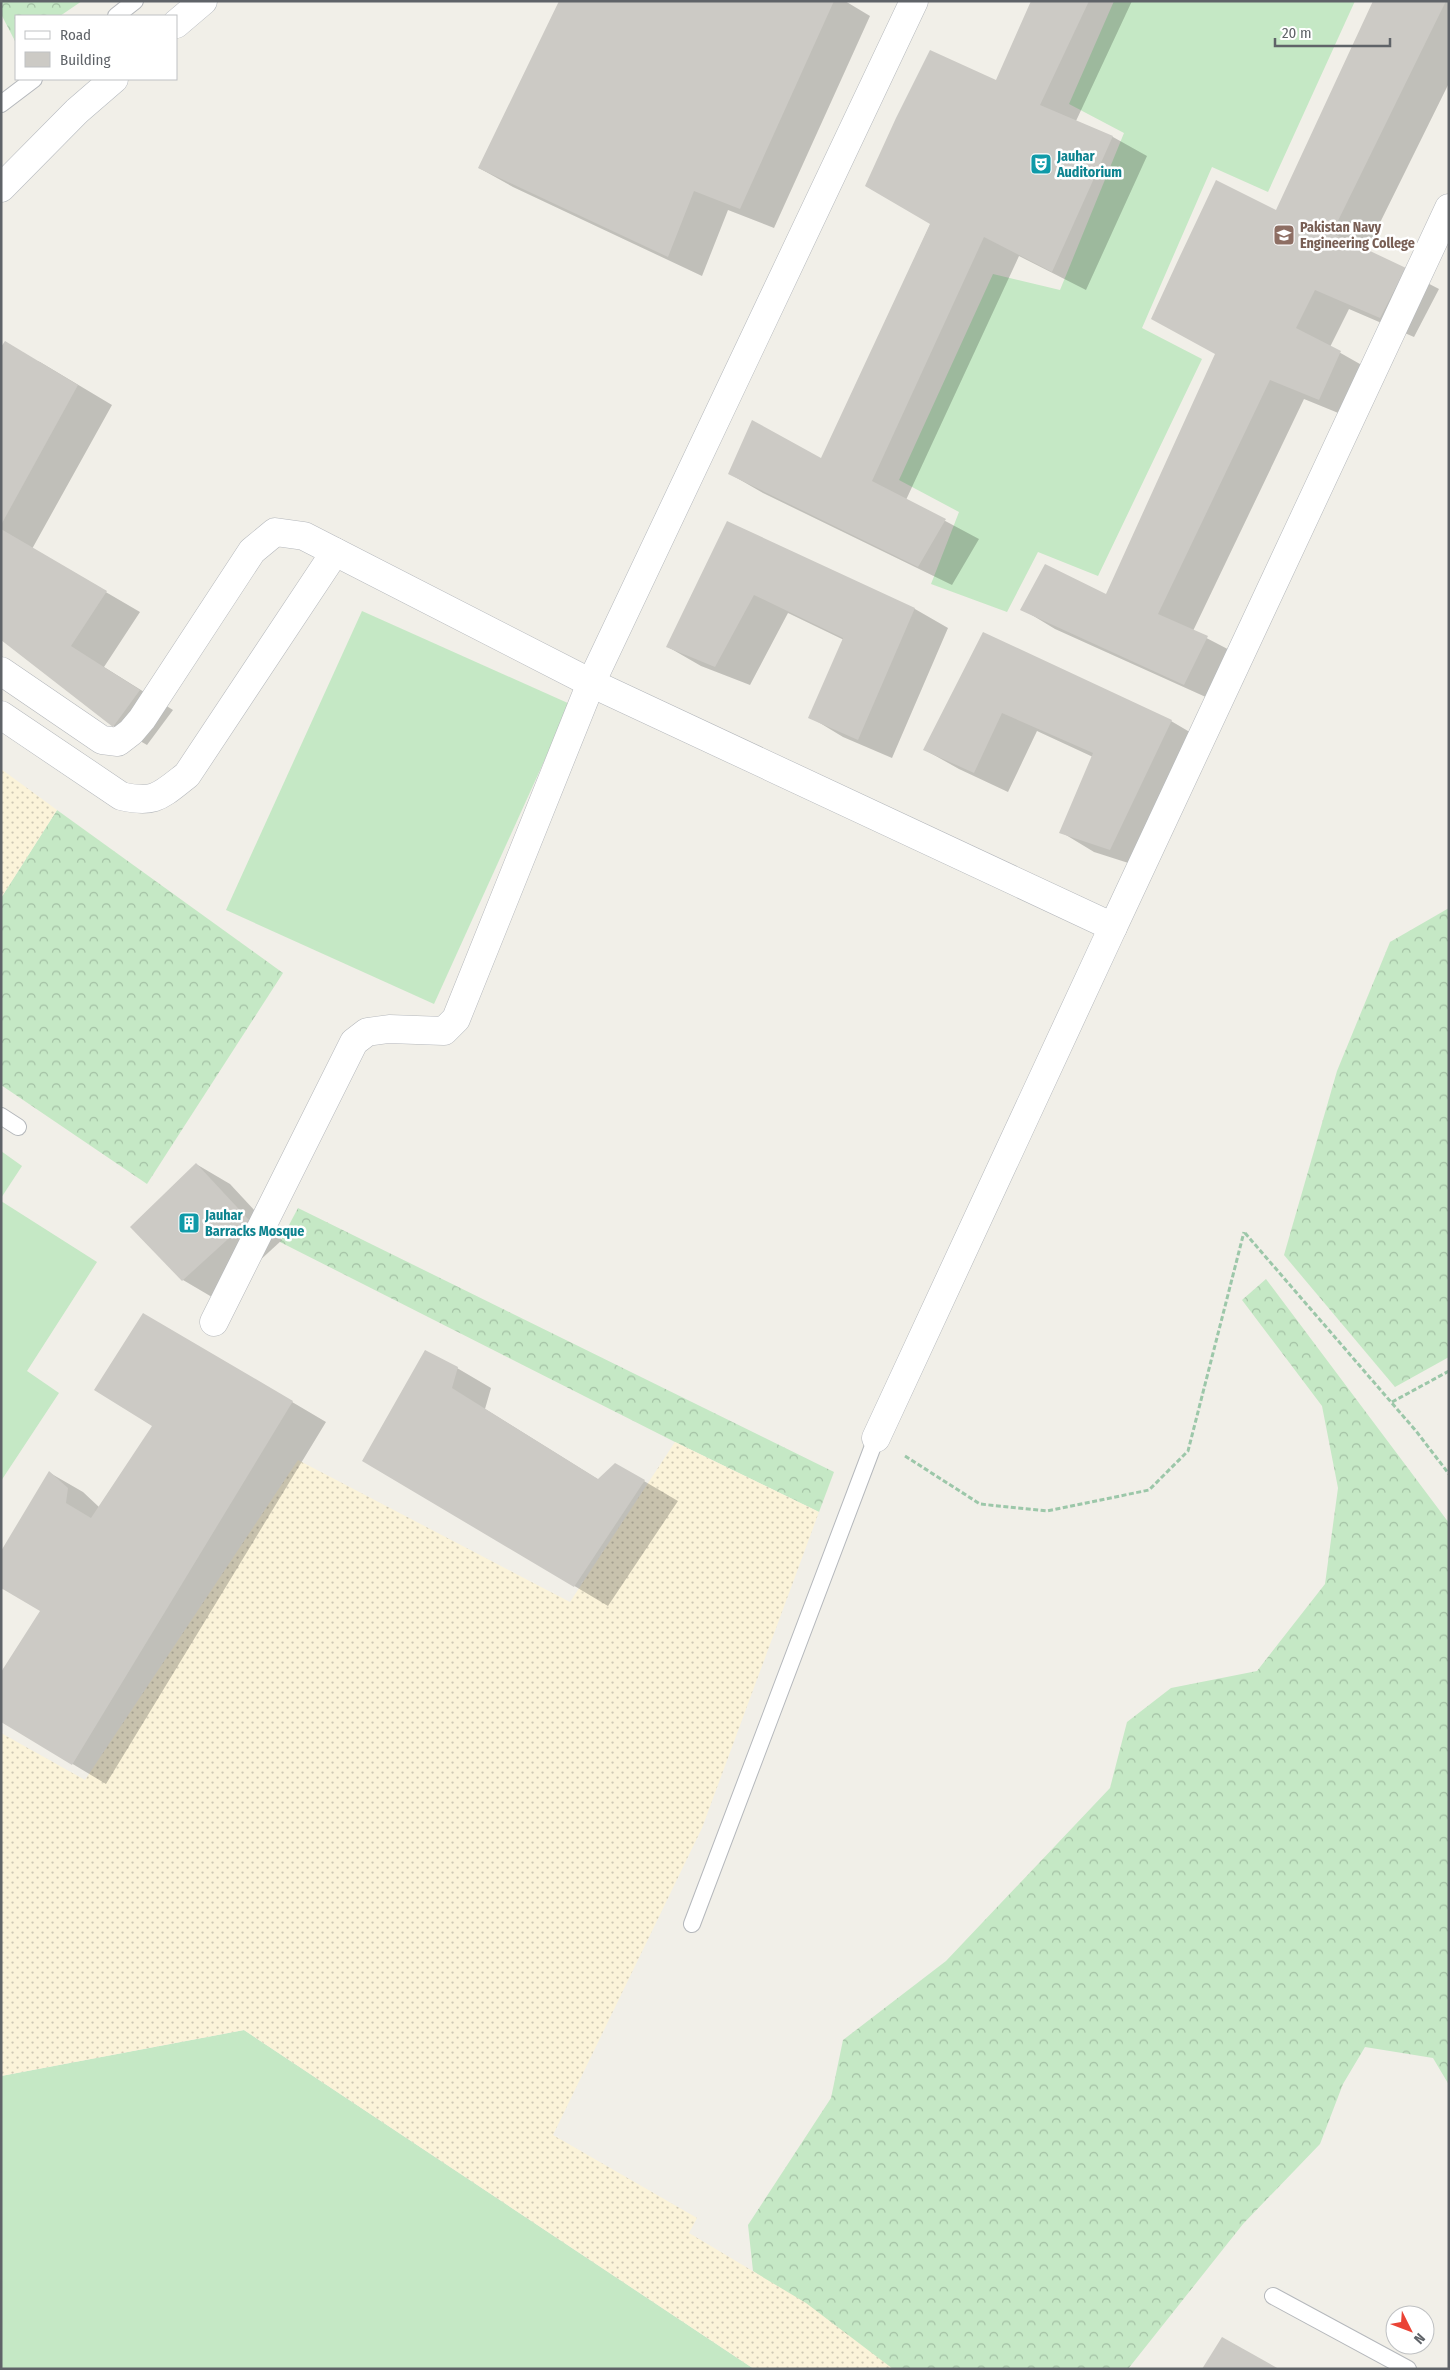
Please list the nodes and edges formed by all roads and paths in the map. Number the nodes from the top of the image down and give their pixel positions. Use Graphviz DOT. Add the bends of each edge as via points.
graph roads {
  1 [pos="135,1"];
  2 [pos="203,1"];
  3 [pos="914,1"];
  4 [pos="117,15"];
  5 [pos="178,22"];
  6 [pos="33,80"];
  7 [pos="113,80"];
  8 [pos="1,104"];
  9 [pos="1,188"];
  10 [pos="1449,208"];
  11 [pos="336,552"];
  12 [pos="1,671"];
  13 [pos="592,683"];
  14 [pos="1,715"];
  15 [pos="1113,927"];
  16 [pos="1,1116"];
  17 [pos="18,1127"];
  18 [pos="214,1322"];
  19 [pos="1449,1370"];
  20 [pos="1392,1402"];
  21 [pos="876,1438"];
  22 [pos="1449,1474"];
  23 [pos="692,1924"];
  24 [pos="1273,2296"];
  25 [pos="1408,2369"];
  1 -- 4 [label="lane"];
  2 -- 5 [label="street"];
  3 -- 13 [label="street"];
  6 -- 8 [label="lane"];
  7 -- 9 [label="street"];
  10 -- 15 [label="street"];
  11 -- 12 [label="street" via="304,536 275,532 252,550 142,719 118,742 102,740"];
  11 -- 13 [label="street"];
  11 -- 14 [label="street" via="187,775 162,794 143,801 121,796"];
  13 -- 15 [label="street"];
  13 -- 18 [label="street" via="456,1019 444,1031 389,1029 367,1032 354,1042"];
  15 -- 21 [label="street"];
  16 -- 17 [label="lane"];
  19 -- 20 [label="path"];
  20 -- 21 [label="path" via="1244,1232 1188,1451 1149,1490 1046,1511 980,1504"];
  20 -- 22 [label="path"];
  21 -- 23 [label="lane"];
  24 -- 25 [label="lane"];
}
